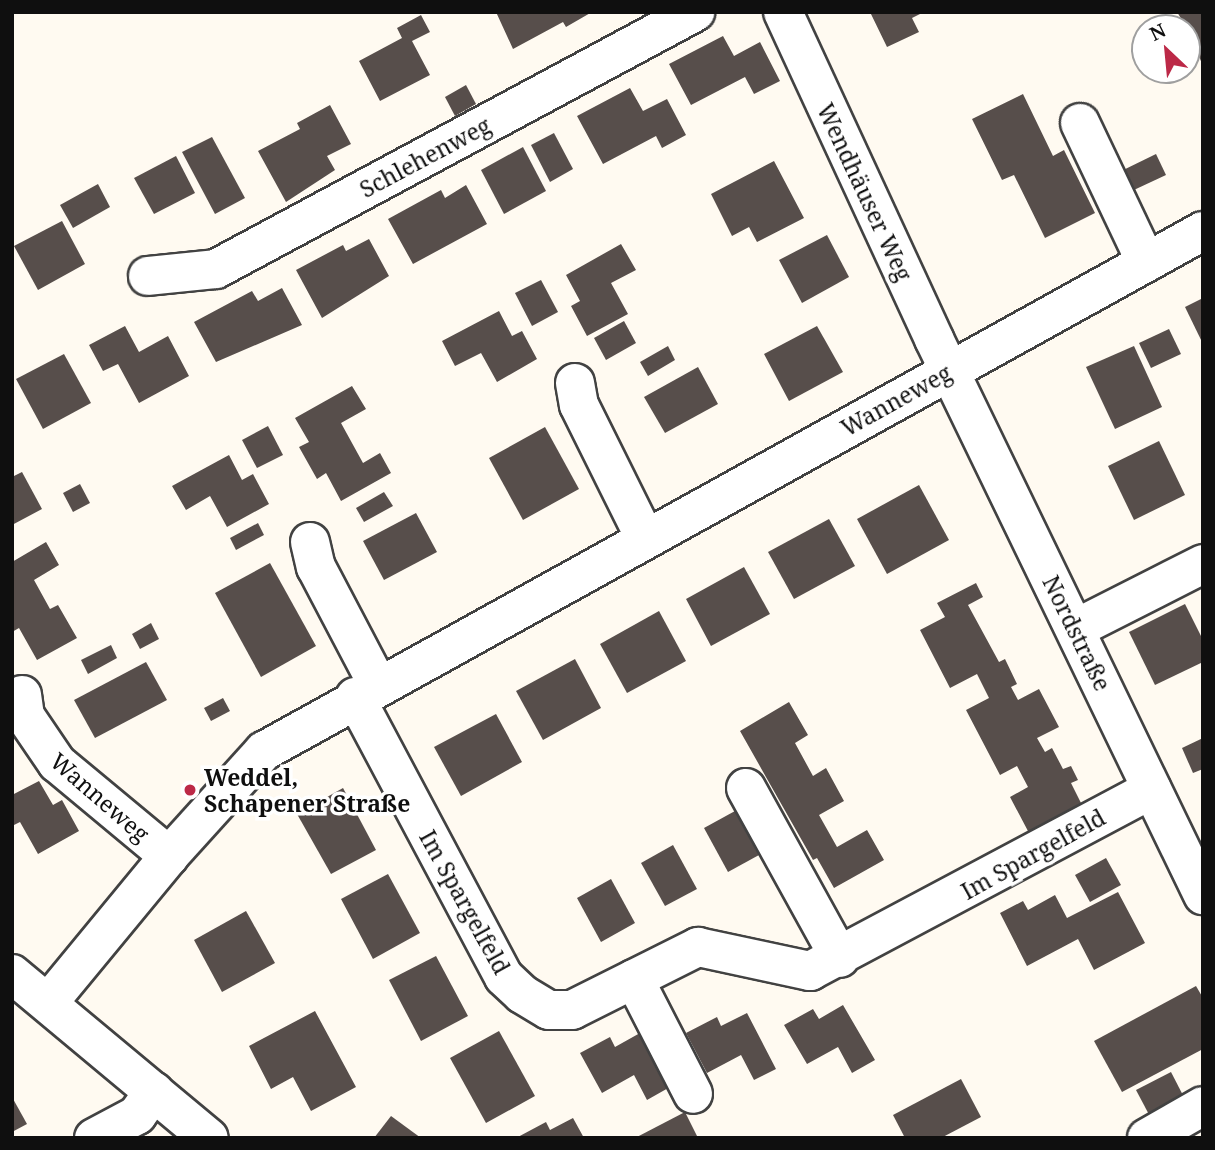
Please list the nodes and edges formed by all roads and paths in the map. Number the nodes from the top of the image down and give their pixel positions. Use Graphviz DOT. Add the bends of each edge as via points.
graph roads {
  1 [pos="695,12"];
  2 [pos="783,12"];
  3 [pos="1080,123"];
  4 [pos="1203,231"];
  5 [pos="1146,262"];
  6 [pos="148,276"];
  7 [pos="950,370"];
  8 [pos="575,383"];
  9 [pos="645,538"];
  10 [pos="310,542"];
  11 [pos="1203,564"];
  12 [pos="1076,629"];
  13 [pos="367,691"];
  14 [pos="22,695"];
  15 [pos="746,788"];
  16 [pos="1152,789"];
  17 [pos="169,856"];
  18 [pos="1201,888"];
  19 [pos="840,958"];
  20 [pos="12,974"];
  21 [pos="634,979"];
  22 [pos="48,1003"];
  23 [pos="154,1092"];
  24 [pos="693,1094"];
  25 [pos="1203,1106"];
  26 [pos="94,1138"];
  27 [pos="209,1138"];
  28 [pos="1147,1138"];
  1 -- 6 [label="street, Schlehenweg" via="216,269"];
  2 -- 7 [label="street, Wendhäuser Weg"];
  3 -- 5 [label="street"];
  4 -- 5 [label="street, Wanneweg"];
  5 -- 7 [label="street, Wanneweg"];
  7 -- 9 [label="street, Wanneweg"];
  7 -- 12 [label="street, Nordstraße"];
  8 -- 9 [label="street" via="579,405"];
  9 -- 13 [label="street, Wanneweg"];
  10 -- 13 [label="street"];
  11 -- 12 [label="street"];
  12 -- 16 [label="street, Nordstraße"];
  13 -- 17 [label="street, Wanneweg" via="264,751"];
  13 -- 21 [label="street, Im Spargelfeld" via="504,976 522,994 549,1010 572,1010"];
  14 -- 17 [label="street, Wanneweg" via="25,716 57,763"];
  15 -- 19 [label="street"];
  16 -- 18 [label="street, Nordstraße"];
  16 -- 19 [label="street, Im Spargelfeld"];
  17 -- 22 [label="street, Wanneweg"];
  19 -- 21 [label="street, Im Spargelfeld" via="810,971 698,947"];
  20 -- 22 [label="street"];
  21 -- 24 [label="street"];
  22 -- 23 [label="street"];
  23 -- 26 [label="street" via="137,1115"];
  23 -- 27 [label="street"];
  25 -- 28 [label="street"];
}
